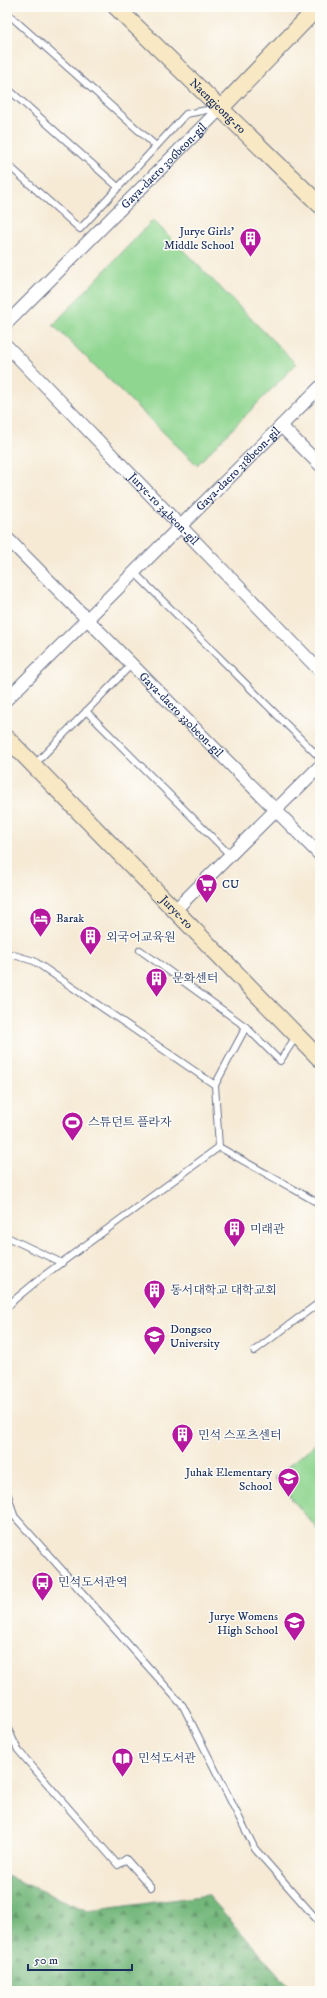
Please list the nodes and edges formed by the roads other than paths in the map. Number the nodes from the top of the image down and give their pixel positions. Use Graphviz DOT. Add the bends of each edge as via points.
graph roads {
  1 [pos="116,7"];
  2 [pos="318,7"];
  3 [pos="7,13"];
  4 [pos="7,88"];
  5 [pos="221,108"];
  6 [pos="156,146"];
  7 [pos="7,164"];
  8 [pos="118,187"];
  9 [pos="320,205"];
  10 [pos="7,323"];
  11 [pos="7,346"];
  12 [pos="320,387"];
  13 [pos="281,426"];
  14 [pos="320,465"];
  15 [pos="180,526"];
  16 [pos="7,538"];
  17 [pos="134,572"];
  18 [pos="87,619"];
  19 [pos="132,664"];
  20 [pos="320,671"];
  21 [pos="7,699"];
  22 [pos="86,711"];
  23 [pos="7,738"];
  24 [pos="320,758"];
  25 [pos="33,765"];
  26 [pos="320,766"];
  27 [pos="276,810"];
  28 [pos="230,855"];
  29 [pos="320,855"];
  30 [pos="175,910"];
  31 [pos="140,950"];
  32 [pos="7,953"];
  33 [pos="246,1027"];
  34 [pos="297,1035"];
  35 [pos="320,1059"];
  36 [pos="215,1085"];
  37 [pos="219,1147"];
  38 [pos="320,1204"];
  39 [pos="7,1237"];
  40 [pos="62,1263"];
  41 [pos="320,1302"];
  42 [pos="7,1308"];
  43 [pos="254,1351"];
  44 [pos="7,1492"];
  45 [pos="7,1508"];
  46 [pos="15,1516"];
  47 [pos="7,1726"];
  48 [pos="151,1887"];
  49 [pos="320,1923"];
  1 -- 5 [label="street, Naengjeong-ro"];
  2 -- 5 [label="street, Gaya-daero 306beon-gil"];
  3 -- 6 [label="lane"];
  4 -- 8 [label="lane"];
  5 -- 6 [label="lane" via="186,114"];
  5 -- 9 [label="street, Naengjeong-ro"];
  5 -- 10 [label="street, Gaya-daero 306beon-gil"];
  6 -- 8 [label="lane"];
  7 -- 8 [label="lane" via="80,228"];
  11 -- 15 [label="street, Jurye-ro 34beon-gil"];
  12 -- 13 [label="street, Gaya-daero 318beon-gil"];
  13 -- 14 [label="street"];
  13 -- 15 [label="street, Gaya-daero 318beon-gil"];
  15 -- 17 [label="street, Gaya-daero 318beon-gil"];
  15 -- 20 [label="street, Jurye-ro 34beon-gil"];
  16 -- 18 [label="street"];
  17 -- 18 [label="street, Gaya-daero 318beon-gil"];
  17 -- 24 [label="lane"];
  18 -- 19 [label="street, Gaya-daero 330beon-gil"];
  18 -- 21 [label="street, Gaya-daero 318beon-gil"];
  19 -- 22 [label="lane"];
  19 -- 27 [label="street, Gaya-daero 330beon-gil"];
  22 -- 25 [label="lane"];
  22 -- 28 [label="lane"];
  23 -- 25 [label="street, Jurye-ro"];
  25 -- 30 [label="street, Jurye-ro"];
  26 -- 27 [label="street"];
  27 -- 28 [label="street"];
  27 -- 29 [label="street, Gaya-daero 330beon-gil"];
  28 -- 30 [label="street"];
  30 -- 34 [label="street, Jurye-ro"];
  31 -- 33 [label="lane"];
  32 -- 36 [label="lane" via="34,961"];
  33 -- 34 [label="lane" via="280,1061"];
  33 -- 36 [label="lane"];
  34 -- 35 [label="street, Jurye-ro"];
  36 -- 37 [label="lane"];
  37 -- 38 [label="lane"];
  37 -- 40 [label="lane"];
  39 -- 40 [label="lane"];
  40 -- 42 [label="lane"];
  41 -- 43 [label="lane"];
  44 -- 46 [label="lane"];
  45 -- 46 [label="lane"];
  46 -- 49 [label="lane" via="183,1706 255,1849"];
  47 -- 48 [label="lane" via="18,1750 118,1865 126,1859"];
}
